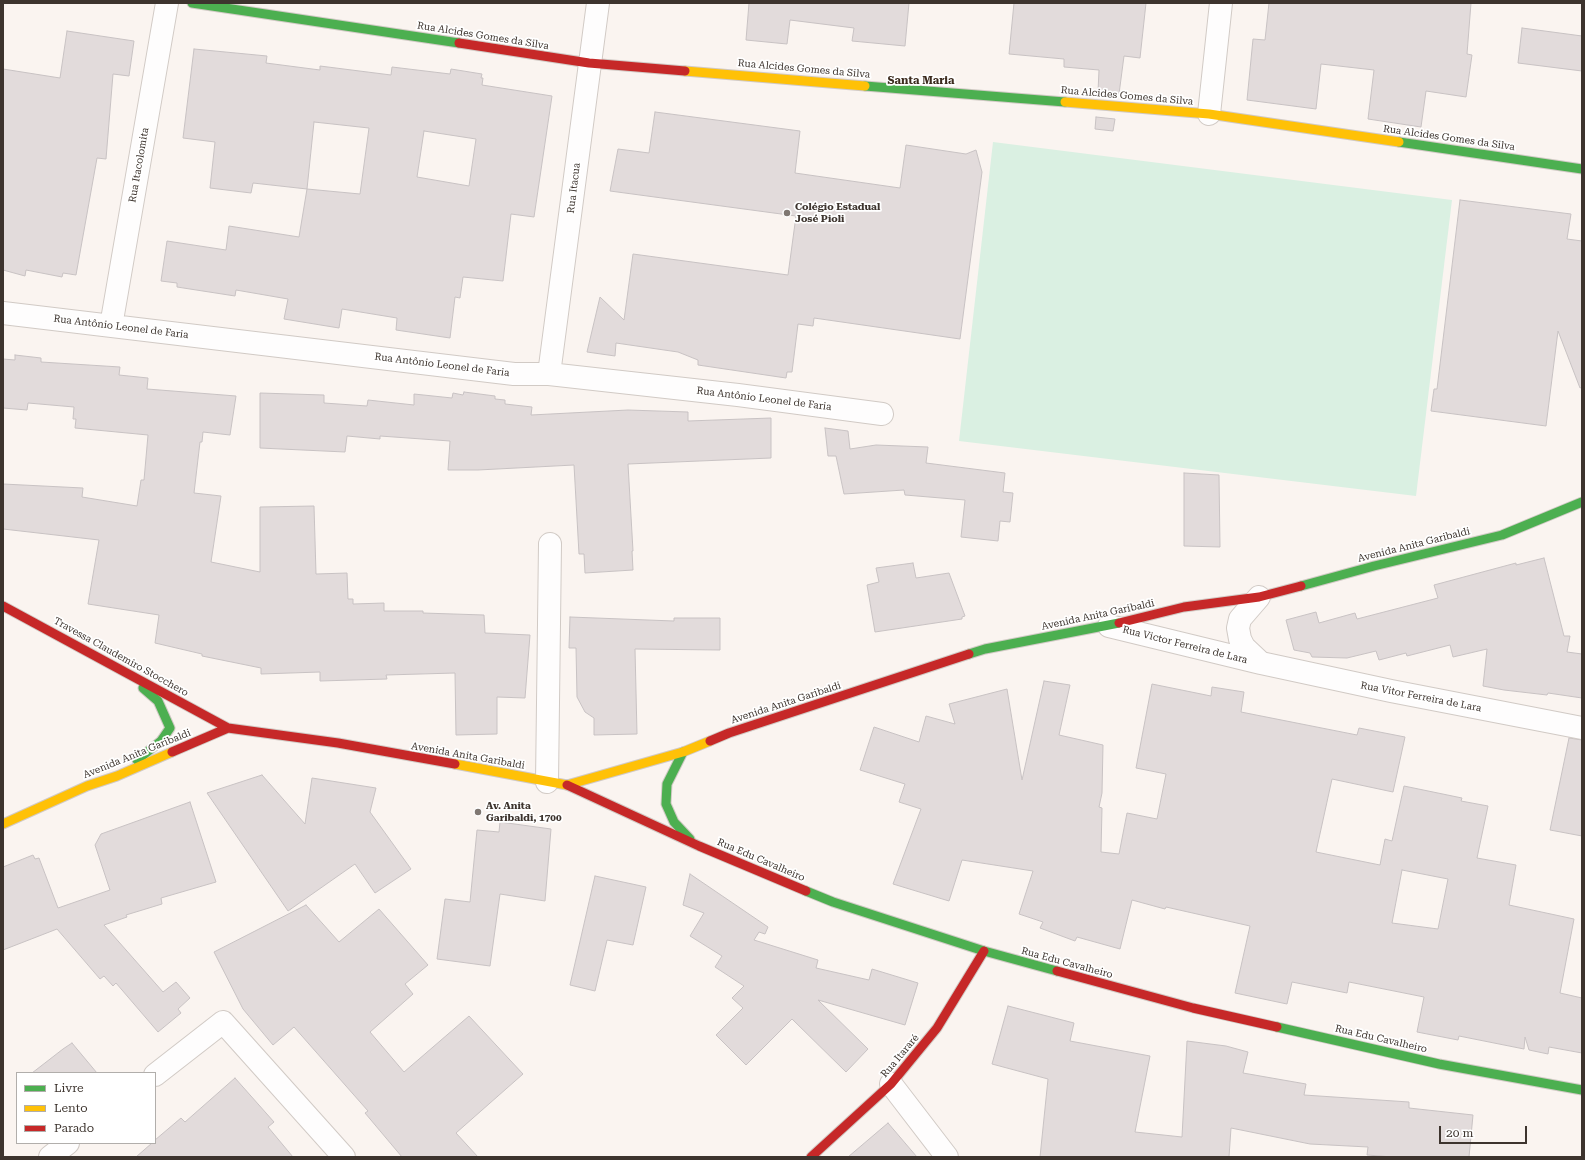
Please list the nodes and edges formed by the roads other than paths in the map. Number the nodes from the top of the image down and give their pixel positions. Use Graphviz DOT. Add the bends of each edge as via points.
graph roads {
  1 [pos="167,3"];
  2 [pos="192,3"];
  3 [pos="598,3"];
  4 [pos="1221,3"];
  5 [pos="589,63"];
  6 [pos="1209,114"];
  7 [pos="1582,169"];
  8 [pos="3,313"];
  9 [pos="112,326"];
  10 [pos="549,374"];
  11 [pos="882,414"];
  12 [pos="1582,502"];
  13 [pos="550,544"];
  14 [pos="1258,597"];
  15 [pos="3,606"];
  16 [pos="1109,626"];
  17 [pos="1261,663"];
  18 [pos="130,676"];
  19 [pos="228,728"];
  20 [pos="1582,728"];
  21 [pos="683,752"];
  22 [pos="117,776"];
  23 [pos="557,784"];
  24 [pos="3,824"];
  25 [pos="699,846"];
  26 [pos="984,951"];
  27 [pos="156,1074"];
  28 [pos="891,1084"];
  29 [pos="1582,1090"];
  30 [pos="67,1144"];
  31 [pos="50,1157"];
  32 [pos="344,1157"];
  33 [pos="811,1157"];
  34 [pos="947,1157"];
  1 -- 9 [label="street, Rua Itacolomita"];
  2 -- 5 [label="street, Rua Alcides Gomes da Silva"];
  3 -- 5 [label="street, Rua Itacua"];
  4 -- 6 [label="street"];
  5 -- 6 [label="street, Rua Alcides Gomes da Silva"];
  5 -- 10 [label="street, Rua Itacua"];
  6 -- 7 [label="street, Rua Alcides Gomes da Silva"];
  8 -- 9 [label="street, Rua Antônio Leonel de Faria"];
  9 -- 10 [label="street, Rua Antônio Leonel de Faria" via="514,374"];
  10 -- 11 [label="street, Rua Antônio Leonel de Faria"];
  12 -- 14 [label="street, Avenida Anita Garibaldi" via="1502,535"];
  13 -- 23 [label="street"];
  14 -- 16 [label="street, Avenida Anita Garibaldi" via="1184,607"];
  14 -- 17 [label="street" via="1240,619 1238,628 1244,647"];
  15 -- 18 [label="street, Travessa Claudemiro Stocchero"];
  16 -- 17 [label="street, Rua Victor Ferreira de Lara"];
  16 -- 21 [label="street, Avenida Anita Garibaldi" via="985,649 729,733"];
  17 -- 20 [label="street, Rua Vitor Ferreira de Lara"];
  18 -- 19 [label="street, Travessa Claudemiro Stocchero"];
  18 -- 22 [label="street" via="158,701 170,728 161,741"];
  19 -- 22 [label="street, Avenida Anita Garibaldi"];
  19 -- 23 [label="street, Avenida Anita Garibaldi" via="338,743"];
  21 -- 23 [label="street, Avenida Anita Garibaldi"];
  21 -- 25 [label="street" via="667,784 666,804 676,825"];
  22 -- 24 [label="street, Avenida Anita Garibaldi" via="87,786"];
  23 -- 25 [label="street, Rua Edu Cavalheiro"];
  25 -- 26 [label="street, Rua Edu Cavalheiro" via="833,902"];
  26 -- 28 [label="street, Rua Itararé" via="937,1028"];
  26 -- 29 [label="street, Rua Edu Cavalheiro" via="1193,1008 1439,1064"];
  27 -- 32 [label="street" via="223,1022"];
  28 -- 33 [label="street, Rua Itararé"];
  28 -- 34 [label="street"];
  30 -- 31 [label="street"];
}
